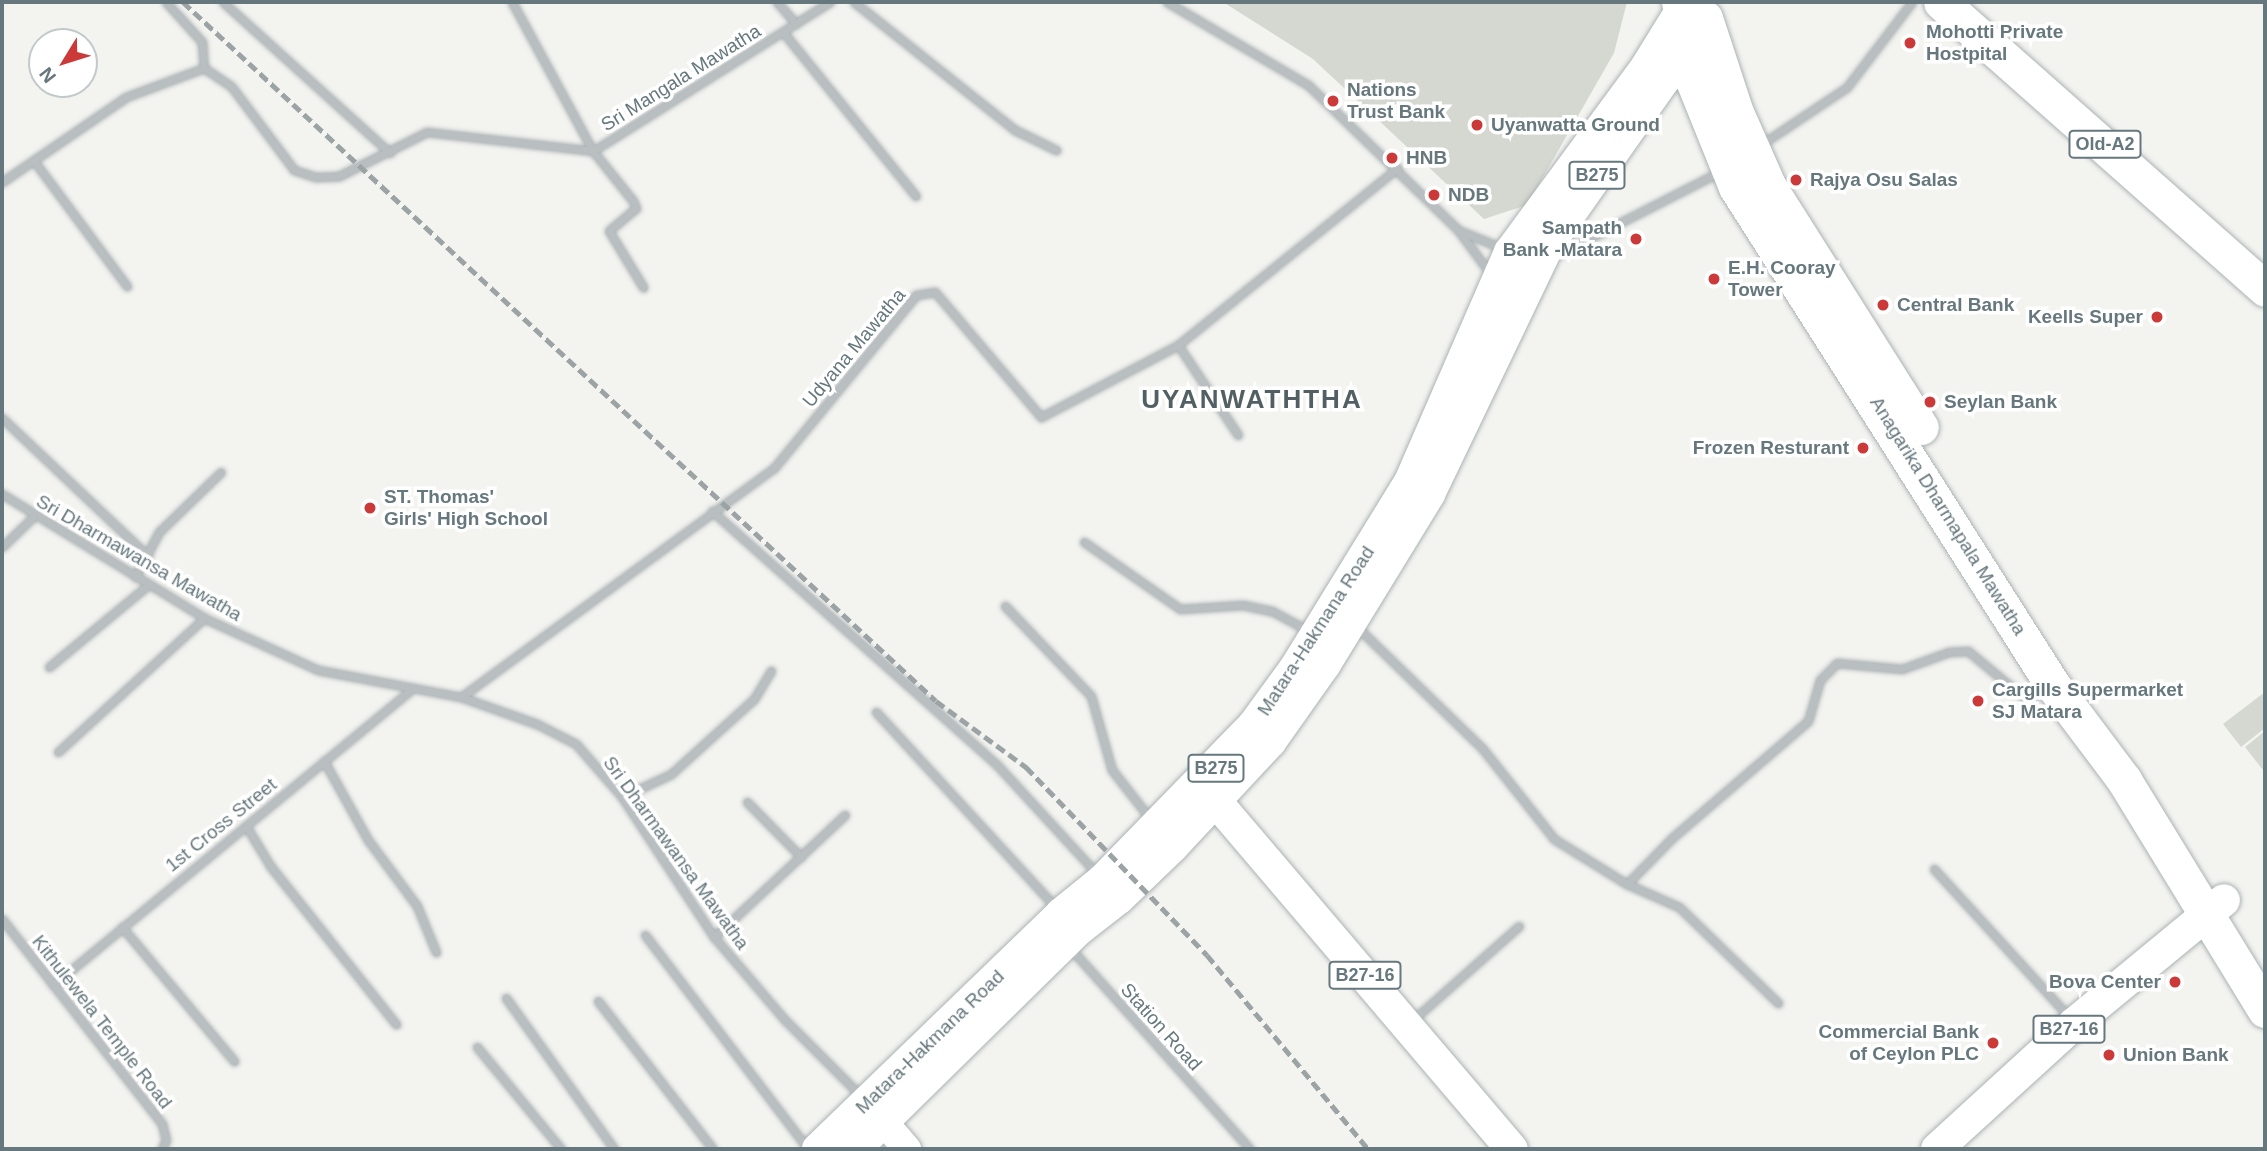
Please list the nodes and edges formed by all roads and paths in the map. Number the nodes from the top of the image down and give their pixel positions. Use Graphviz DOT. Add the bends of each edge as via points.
graph roads {
  1 [pos="166,2"];
  2 [pos="223,2"];
  3 [pos="512,2"];
  4 [pos="777,2"];
  5 [pos="830,2"];
  6 [pos="853,2"];
  7 [pos="1167,2"];
  8 [pos="1912,2"];
  9 [pos="1941,2"];
  10 [pos="1689,4"];
  11 [pos="796,24"];
  12 [pos="783,32"];
  13 [pos="1703,48"];
  14 [pos="204,68"];
  15 [pos="593,150"];
  16 [pos="1056,150"];
  17 [pos="390,153"];
  18 [pos="1739,160"];
  19 [pos="34,161"];
  20 [pos="1397,168"];
  21 [pos="2,182"];
  22 [pos="916,196"];
  23 [pos="1458,230"];
  24 [pos="1523,259"];
  25 [pos="127,286"];
  26 [pos="643,287"];
  27 [pos="1509,289"];
  28 [pos="2265,289"];
  29 [pos="1178,345"];
  30 [pos="2,418"];
  31 [pos="1238,435"];
  32 [pos="221,472"];
  33 [pos="2,494"];
  34 [pos="712,511"];
  35 [pos="34,516"];
  36 [pos="1084,542"];
  37 [pos="2,547"];
  38 [pos="148,556"];
  39 [pos="135,577"];
  40 [pos="148,585"];
  41 [pos="1005,606"];
  42 [pos="204,618"];
  43 [pos="1352,622"];
  44 [pos="1316,634"];
  45 [pos="49,667"];
  46 [pos="771,671"];
  47 [pos="2053,684"];
  48 [pos="411,691"];
  49 [pos="461,697"];
  50 [pos="876,712"];
  51 [pos="58,752"];
  52 [pos="324,761"];
  53 [pos="1208,793"];
  54 [pos="622,797"];
  55 [pos="747,802"];
  56 [pos="845,815"];
  57 [pos="246,826"];
  58 [pos="1157,827"];
  59 [pos="801,857"];
  60 [pos="1934,869"];
  61 [pos="1103,880"];
  62 [pos="1627,884"];
  63 [pos="2215,907"];
  64 [pos="2,919"];
  65 [pos="1519,926"];
  66 [pos="122,928"];
  67 [pos="1063,928"];
  68 [pos="645,935"];
  69 [pos="714,937"];
  70 [pos="436,952"];
  71 [pos="53,985"];
  72 [pos="2263,993"];
  73 [pos="506,998"];
  74 [pos="598,1001"];
  75 [pos="1778,1003"];
  76 [pos="2075,1023"];
  77 [pos="396,1024"];
  78 [pos="1408,1025"];
  79 [pos="477,1047"];
  80 [pos="234,1060"];
  81 [pos="877,1114"];
  82 [pos="162,1149"];
  83 [pos="562,1149"];
  84 [pos="614,1149"];
  85 [pos="713,1149"];
  86 [pos="809,1149"];
  87 [pos="818,1149"];
  88 [pos="855,1149"];
  89 [pos="906,1149"];
  90 [pos="1250,1149"];
  91 [pos="1512,1149"];
  92 [pos="1937,1149"];
  1 -- 14 [label="street" via="202,42"];
  2 -- 17 [label="street"];
  3 -- 15 [label="street"];
  4 -- 11 [label="street"];
  5 -- 11 [label="street, Sri Mangala Mawatha"];
  6 -- 16 [label="street" via="1014,130"];
  7 -- 20 [label="street" via="1308,85"];
  8 -- 18 [label="street" via="1847,87"];
  9 -- 28 [label="highway, Old-A2"];
  10 -- 13 [label="highway, Anagarika Dharmapala Mawatha"];
  10 -- 24 [label="main road, Matara-Hakmana Road / B275"];
  11 -- 12 [label="street, Sri Mangala Mawatha"];
  12 -- 15 [label="street, Sri Mangala Mawatha"];
  12 -- 22 [label="street"];
  13 -- 18 [label="highway, Anagarika Dharmapala Mawatha" via="1694,83"];
  13 -- 24 [label="main road, Matara-Hakmana Road / B275" via="1664,80"];
  14 -- 17 [label="street, Sri Mangala Mawatha" via="231,86 293,170 316,177 340,176"];
  14 -- 19 [label="street" via="126,97"];
  15 -- 17 [label="street, Sri Mangala Mawatha" via="427,132"];
  15 -- 26 [label="street" via="636,208 609,231"];
  18 -- 24 [label="street"];
  18 -- 47 [label="highway, Anagarika Dharmapala Mawatha"];
  18 -- 63 [label="highway, Anagarika Dharmapala Mawatha" via="1769,187 2061,651"];
  19 -- 21 [label="street"];
  19 -- 25 [label="street"];
  20 -- 23 [label="street"];
  20 -- 29 [label="street, Udyana Mawatha"];
  23 -- 24 [label="street"];
  23 -- 27 [label="street"];
  24 -- 27 [label="main road, Matara-Hakmana Road / B275"];
  27 -- 43 [label="main road, Matara-Hakmana Road / B275" via="1429,494"];
  27 -- 44 [label="main road, Matara-Hakmana Road / B275" via="1410,482"];
  29 -- 31 [label="street"];
  29 -- 34 [label="street, Udyana Mawatha" via="1041,417 935,292 916,295 774,468"];
  30 -- 38 [label="street"];
  32 -- 38 [label="street" via="159,532"];
  33 -- 35 [label="street, Sri Dharmawansa Mawatha"];
  34 -- 49 [label="street, Udyana Mawatha"];
  34 -- 61 [label="street" via="997,765"];
  35 -- 37 [label="street"];
  35 -- 39 [label="street, Sri Dharmawansa Mawatha"];
  36 -- 44 [label="street" via="1180,609 1243,605 1272,611"];
  38 -- 39 [label="street"];
  39 -- 40 [label="street, Sri Dharmawansa Mawatha"];
  40 -- 42 [label="street, Sri Dharmawansa Mawatha"];
  40 -- 45 [label="street"];
  41 -- 58 [label="street" via="1091,696 1112,770"];
  42 -- 48 [label="street, Sri Dharmawansa Mawatha" via="318,670"];
  42 -- 51 [label="street"];
  43 -- 53 [label="main road, Matara-Hakmana Road / B275" via="1270,742"];
  43 -- 62 [label="street" via="1482,748 1554,839"];
  44 -- 53 [label="main road, Matara-Hakmana Road / B275"];
  46 -- 54 [label="street" via="754,699 671,774"];
  47 -- 62 [label="street" via="2027,700 1968,651 1949,652 1902,670 1837,663 1820,680 1808,721 1672,838"];
  47 -- 63 [label="highway, Anagarika Dharmapala Mawatha"];
  48 -- 49 [label="street, Sri Dharmawansa Mawatha"];
  48 -- 52 [label="street, 1st Cross Street"];
  49 -- 54 [label="street, Sri Dharmawansa Mawatha" via="537,724 576,744"];
  50 -- 67 [label="street, Station Road" via="1008,851"];
  52 -- 57 [label="street, 1st Cross Street"];
  52 -- 70 [label="street" via="368,841 417,906"];
  53 -- 58 [label="main road, Matara-Hakmana Road / B275"];
  53 -- 67 [label="main road, Matara-Hakmana Road / B275" via="1119,898"];
  53 -- 78 [label="main road, B27-16"];
  54 -- 69 [label="street, Sri Dharmawansa Mawatha"];
  55 -- 59 [label="street"];
  56 -- 59 [label="street"];
  57 -- 66 [label="street, 1st Cross Street"];
  57 -- 77 [label="street" via="271,867"];
  58 -- 61 [label="main road, Matara-Hakmana Road / B275"];
  59 -- 69 [label="street"];
  60 -- 76 [label="street"];
  61 -- 67 [label="main road, Matara-Hakmana Road / B275"];
  62 -- 75 [label="street" via="1679,907"];
  63 -- 72 [label="highway, Anagarika Dharmapala Mawatha"];
  63 -- 76 [label="main road, B27-16"];
  64 -- 71 [label="street, Kithulewela Temple Road"];
  65 -- 78 [label="street"];
  66 -- 71 [label="street, 1st Cross Street"];
  66 -- 80 [label="street"];
  67 -- 81 [label="main road, Matara-Hakmana Road / B275"];
  67 -- 90 [label="street, Station Road"];
  68 -- 86 [label="street"];
  69 -- 81 [label="street, Sri Dharmawansa Mawatha" via="785,1020"];
  71 -- 82 [label="street, Kithulewela Temple Road" via="162,1124 166,1140"];
  73 -- 84 [label="street"];
  74 -- 85 [label="street"];
  76 -- 92 [label="main road, B27-16"];
  78 -- 91 [label="main road, B27-16"];
  79 -- 83 [label="street"];
  81 -- 87 [label="main road, Matara-Hakmana Road / B275"];
  81 -- 88 [label="main road, Matara-Hakmana Road / B275"];
  81 -- 89 [label="main road"];
}
